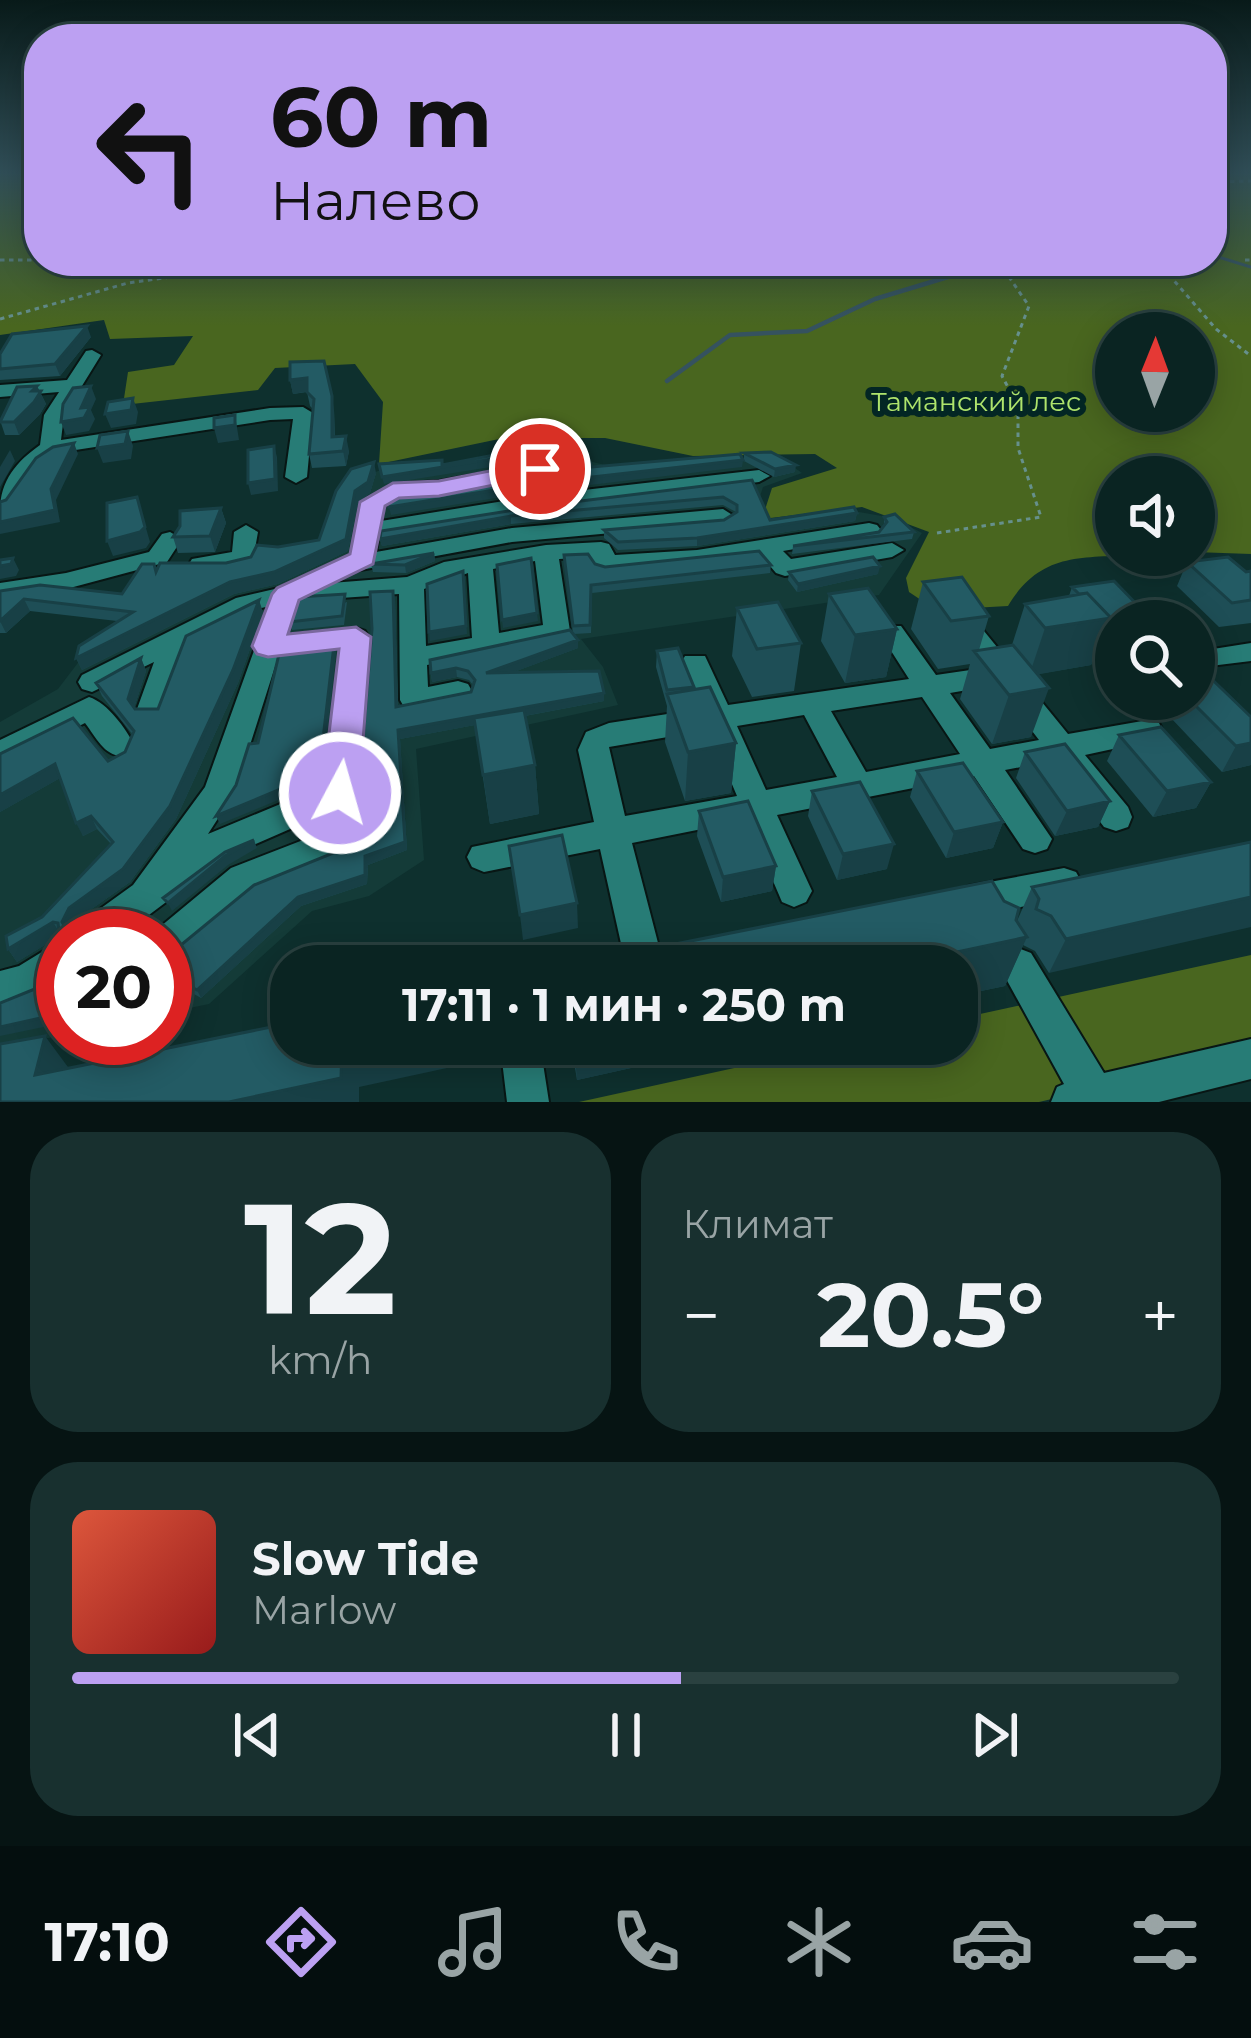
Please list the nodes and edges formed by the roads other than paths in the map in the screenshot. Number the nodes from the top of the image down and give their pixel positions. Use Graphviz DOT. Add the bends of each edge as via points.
graph roads {
  1 [pos="92,355"];
  2 [pos="74,385"];
  3 [pos="0,391"];
  4 [pos="50,448"];
  5 [pos="540,469"];
  6 [pos="296,476"];
  7 [pos="759,476"];
  8 [pos="0,504"];
  9 [pos="723,516"];
  10 [pos="368,530"];
  11 [pos="869,530"];
  12 [pos="246,532"];
  13 [pos="170,539"];
  14 [pos="766,546"];
  15 [pos="892,550"];
  16 [pos="546,552"];
  17 [pos="480,563"];
  18 [pos="348,565"];
  19 [pos="121,567"];
  20 [pos="411,585"];
  21 [pos="0,591"];
  22 [pos="287,594"];
  23 [pos="966,626"];
  24 [pos="892,632"];
  25 [pos="175,640"];
  26 [pos="487,644"];
  27 [pos="268,646"];
  28 [pos="1251,652"];
  29 [pos="1215,657"];
  30 [pos="413,658"];
  31 [pos="694,663"];
  32 [pos="1004,674"];
  33 [pos="92,682"];
  34 [pos="928,686"];
  35 [pos="458,691"];
  36 [pos="812,703"];
  37 [pos="152,709"];
  38 [pos="717,717"];
  39 [pos="1165,736"];
  40 [pos="120,746"];
  41 [pos="1061,747"];
  42 [pos="0,754"];
  43 [pos="981,761"];
  44 [pos="857,784"];
  45 [pos="756,804"];
  46 [pos="1115,817"];
  47 [pos="614,831"];
  48 [pos="347,837"];
  49 [pos="1035,839"];
  50 [pos="484,856"];
  51 [pos="1099,876"];
  52 [pos="794,891"];
  53 [pos="145,898"];
  54 [pos="979,900"];
  55 [pos="935,908"];
  56 [pos="130,909"];
  57 [pos="192,920"];
  58 [pos="648,945"];
  59 [pos="36,977"];
  60 [pos="0,990"];
  61 [pos="1251,1059"];
  62 [pos="523,1065"];
  63 [pos="1083,1099"];
  64 [pos="528,1102"];
  1 -- 2 [label="street"];
  2 -- 3 [label="street"];
  2 -- 4 [label="street" via="54,415"];
  4 -- 6 [label="street" via="303,413"];
  4 -- 8 [label="street"];
  5 -- 10 [label="street" via="393,490 373,502"];
  7 -- 10 [label="street"];
  9 -- 18 [label="street" via="512,535"];
  10 -- 18 [label="street" via="363,558"];
  11 -- 14 [label="street"];
  12 -- 19 [label="street" via="244,555 230,562"];
  13 -- 19 [label="street" via="158,557"];
  14 -- 15 [label="street" via="785,568"];
  14 -- 16 [label="street" via="605,563 602,549"];
  16 -- 17 [label="street"];
  16 -- 26 [label="street" via="556,631"];
  17 -- 20 [label="street"];
  17 -- 26 [label="street"];
  18 -- 22 [label="street"];
  19 -- 21 [label="street"];
  20 -- 22 [label="street"];
  20 -- 30 [label="street"];
  22 -- 25 [label="street" via="245,604"];
  22 -- 27 [label="street"];
  23 -- 32 [label="street"];
  24 -- 34 [label="street"];
  25 -- 33 [label="street"];
  25 -- 37 [label="street"];
  26 -- 30 [label="street"];
  27 -- 53 [label="street" via="219,792"];
  27 -- 53 [label="street" via="356,637 340,793 214,847"];
  28 -- 29 [label="street"];
  30 -- 35 [label="street" via="414,700"];
  31 -- 38 [label="street"];
  32 -- 34 [label="street"];
  32 -- 41 [label="street"];
  34 -- 36 [label="street"];
  34 -- 43 [label="street"];
  36 -- 38 [label="street"];
  36 -- 44 [label="street"];
  38 -- 45 [label="street"];
  38 -- 47 [label="street" via="597,740"];
  39 -- 41 [label="street"];
  40 -- 42 [label="street" via="89,708"];
  41 -- 43 [label="street"];
  41 -- 46 [label="street"];
  43 -- 44 [label="street"];
  43 -- 49 [label="street"];
  44 -- 45 [label="street"];
  45 -- 47 [label="street"];
  45 -- 52 [label="street"];
  47 -- 50 [label="street"];
  47 -- 58 [label="street"];
  48 -- 57 [label="street" via="243,879"];
  51 -- 54 [label="street"];
  53 -- 56 [label="street"];
  54 -- 55 [label="street"];
  54 -- 63 [label="street"];
  59 -- 60 [label="street"];
  61 -- 63 [label="street"];
  62 -- 64 [label="street"];
}
